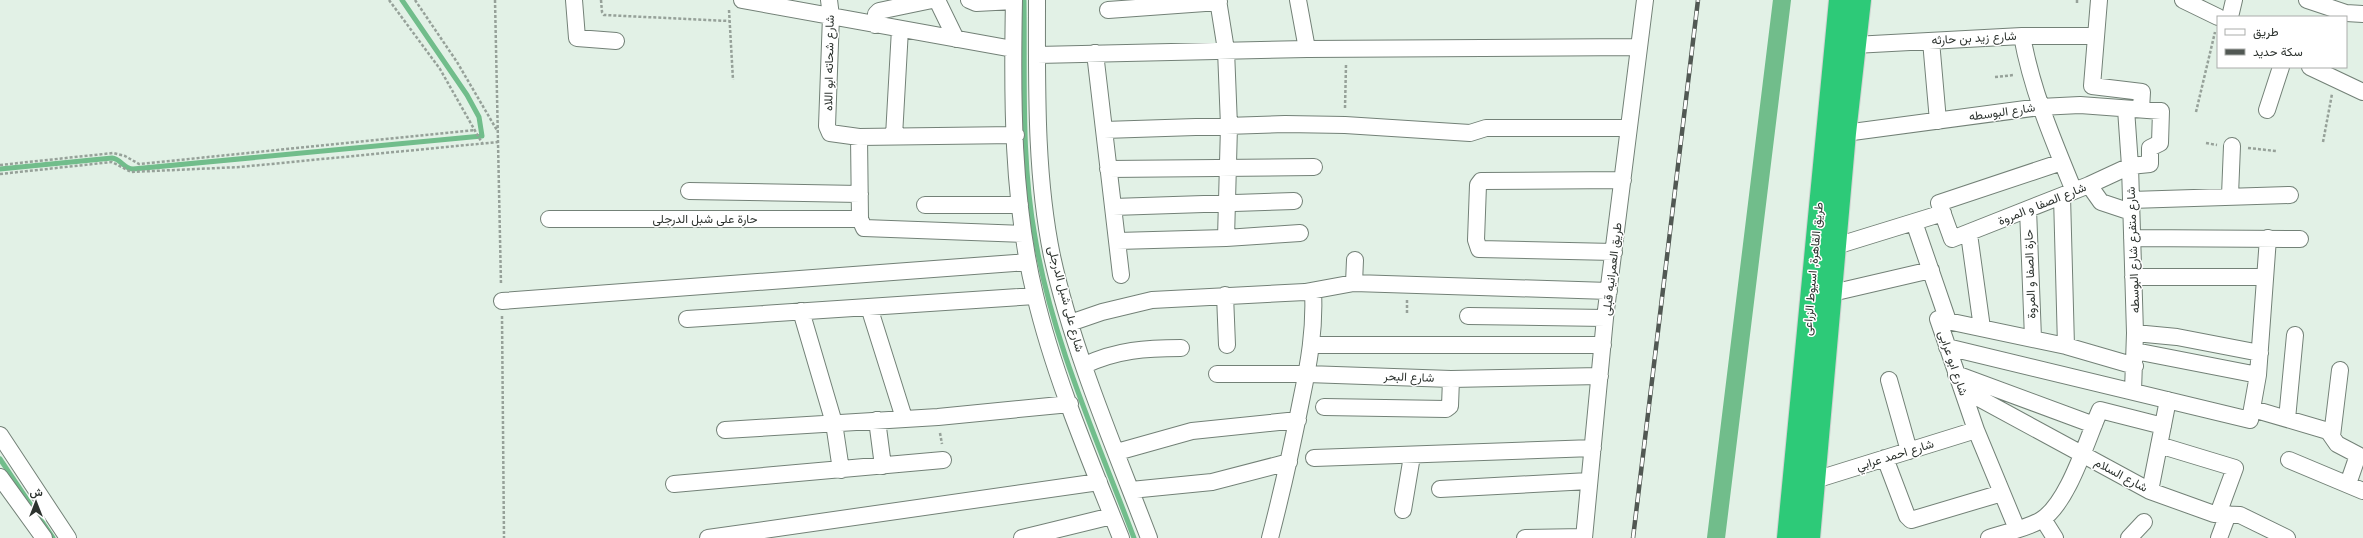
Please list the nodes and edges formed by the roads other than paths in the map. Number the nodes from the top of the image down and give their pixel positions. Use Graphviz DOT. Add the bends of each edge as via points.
graph roads {
  1 [pos="574,0"];
  2 [pos="828,0"];
  3 [pos="932,0"];
  4 [pos="937,0"];
  5 [pos="969,0"];
  6 [pos="1014,0"];
  7 [pos="1037,0"];
  8 [pos="1298,0"];
  9 [pos="1645,0"];
  10 [pos="1840,0"];
  11 [pos="1860,0"];
  12 [pos="2099,0"];
  13 [pos="2183,0"];
  14 [pos="2234,0"];
  15 [pos="2307,0"];
  16 [pos="1218,1"];
  17 [pos="744,2"];
  18 [pos="786,4"];
  19 [pos="1108,10"];
  20 [pos="2363,14"];
  21 [pos="2346,15"];
  22 [pos="831,16"];
  23 [pos="2230,16"];
  24 [pos="2217,22"];
  25 [pos="875,25"];
  26 [pos="900,29"];
  27 [pos="2022,36"];
  28 [pos="2094,36"];
  29 [pos="956,40"];
  30 [pos="1932,41"];
  31 [pos="616,42"];
  32 [pos="1854,45"];
  33 [pos="1639,47"];
  34 [pos="1013,49"];
  35 [pos="1307,49"];
  36 [pos="1226,50"];
  37 [pos="1095,53"];
  38 [pos="1037,55"];
  39 [pos="2281,68"];
  40 [pos="2314,68"];
  41 [pos="2335,73"];
  42 [pos="2363,92"];
  43 [pos="2040,107"];
  44 [pos="2133,109"];
  45 [pos="2160,110"];
  46 [pos="2267,110"];
  47 [pos="1938,121"];
  48 [pos="1228,126"];
  49 [pos="1630,128"];
  50 [pos="1104,130"];
  51 [pos="1845,133"];
  52 [pos="1016,135"];
  53 [pos="894,136"];
  54 [pos="859,137"];
  55 [pos="2232,146"];
  56 [pos="2062,162"];
  57 [pos="2130,166"];
  58 [pos="1314,167"];
  59 [pos="1228,168"];
  60 [pos="1108,169"];
  61 [pos="1623,180"];
  62 [pos="689,191"];
  63 [pos="2075,191"];
  64 [pos="860,194"];
  65 [pos="2230,195"];
  66 [pos="2290,195"];
  67 [pos="1294,201"];
  68 [pos="1227,202"];
  69 [pos="925,205"];
  70 [pos="1020,205"];
  71 [pos="2131,206"];
  72 [pos="1113,207"];
  73 [pos="2028,209"];
  74 [pos="1943,213"];
  75 [pos="549,219"];
  76 [pos="1914,222"];
  77 [pos="864,224"];
  78 [pos="1300,233"];
  79 [pos="1023,234"];
  80 [pos="1969,234"];
  81 [pos="1226,238"];
  82 [pos="2132,238"];
  83 [pos="2268,238"];
  84 [pos="2300,239"];
  85 [pos="1116,241"];
  86 [pos="1836,246"];
  87 [pos="1614,252"];
  88 [pos="1355,260"];
  89 [pos="1028,262"];
  90 [pos="1931,270"];
  91 [pos="1121,275"];
  92 [pos="2133,277"];
  93 [pos="2264,277"];
  94 [pos="1354,284"];
  95 [pos="1313,291"];
  96 [pos="1609,291"];
  97 [pos="1832,293"];
  98 [pos="1225,295"];
  99 [pos="1035,296"];
  100 [pos="502,301"];
  101 [pos="868,307"];
  102 [pos="801,311"];
  103 [pos="1468,316"];
  104 [pos="1605,318"];
  105 [pos="687,319"];
  106 [pos="1948,321"];
  107 [pos="1070,323"];
  108 [pos="1982,328"];
  109 [pos="2135,333"];
  110 [pos="2295,335"];
  111 [pos="2033,338"];
  112 [pos="1227,345"];
  113 [pos="1312,345"];
  114 [pos="1603,345"];
  115 [pos="2066,346"];
  116 [pos="1947,347"];
  117 [pos="1182,348"];
  118 [pos="2260,353"];
  119 [pos="2135,358"];
  120 [pos="1085,365"];
  121 [pos="2340,370"];
  122 [pos="1217,374"];
  123 [pos="1307,374"];
  124 [pos="1956,374"];
  125 [pos="2258,375"];
  126 [pos="1600,376"];
  127 [pos="1451,379"];
  128 [pos="1889,380"];
  129 [pos="1962,389"];
  130 [pos="2133,391"];
  131 [pos="2168,400"];
  132 [pos="1070,404"];
  133 [pos="1324,407"];
  134 [pos="2253,409"];
  135 [pos="904,418"];
  136 [pos="2287,419"];
  137 [pos="877,420"];
  138 [pos="1298,420"];
  139 [pos="834,424"];
  140 [pos="2094,425"];
  141 [pos="2163,426"];
  142 [pos="725,430"];
  143 [pos="1976,430"];
  144 [pos="0,436"];
  145 [pos="2332,436"];
  146 [pos="2159,444"];
  147 [pos="1593,448"];
  148 [pos="1909,451"];
  149 [pos="1117,452"];
  150 [pos="1796,452"];
  151 [pos="1818,454"];
  152 [pos="2081,454"];
  153 [pos="1412,456"];
  154 [pos="1314,458"];
  155 [pos="1885,458"];
  156 [pos="943,460"];
  157 [pos="2289,460"];
  158 [pos="1290,462"];
  159 [pos="883,466"];
  160 [pos="841,470"];
  161 [pos="0,477"];
  162 [pos="1815,480"];
  163 [pos="1589,481"];
  164 [pos="1099,482"];
  165 [pos="674,484"];
  166 [pos="2348,484"];
  167 [pos="1440,489"];
  168 [pos="1131,490"];
  169 [pos="2150,490"];
  170 [pos="2363,491"];
  171 [pos="2002,493"];
  172 [pos="1403,510"];
  173 [pos="2223,514"];
  174 [pos="1112,516"];
  175 [pos="2043,519"];
  176 [pos="2144,522"];
  177 [pos="2017,529"];
  178 [pos="44,538"];
  179 [pos="68,538"];
  180 [pos="708,538"];
  181 [pos="1022,538"];
  182 [pos="1120,538"];
  183 [pos="1149,538"];
  184 [pos="1270,538"];
  185 [pos="1525,538"];
  186 [pos="1584,538"];
  187 [pos="1788,538"];
  188 [pos="1809,538"];
  189 [pos="1989,538"];
  190 [pos="2055,538"];
  191 [pos="2129,538"];
  192 [pos="2219,538"];
  193 [pos="2287,538"];
  1 -- 31 [label="street" via="577,38"];
  2 -- 22 [label="street, شارع شحاته ابو اللاه"];
  3 -- 25 [label="street" via="879,11 876,13"];
  4 -- 29 [label="street"];
  5 -- 6 [label="street" via="976,3"];
  6 -- 34 [label="street"];
  7 -- 38 [label="street, شارع على شبل الدرجلى"];
  8 -- 35 [label="street"];
  9 -- 33 [label="street, طريق العمرانيه قبلى"];
  10 -- 150 [label="highway, طريق القاهرة, اسيوط الزراعى"];
  11 -- 32 [label="highway, طريق القاهرة, اسيوط الزراعى"];
  12 -- 28 [label="street"];
  13 -- 24 [label="street"];
  14 -- 23 [label="street"];
  15 -- 21 [label="street"];
  16 -- 19 [label="street"];
  16 -- 36 [label="street"];
  17 -- 18 [label="street"];
  18 -- 22 [label="street"];
  20 -- 21 [label="street"];
  22 -- 25 [label="street"];
  22 -- 54 [label="street, شارع شحاته ابو اللاه" via="827,130 833,135"];
  25 -- 26 [label="street"];
  26 -- 29 [label="street"];
  26 -- 53 [label="street"];
  27 -- 28 [label="street, شارع زيد بن حارثه"];
  27 -- 30 [label="street, شارع زيد بن حارثه"];
  27 -- 43 [label="street" via="2029,73"];
  28 -- 44 [label="street, شارع متفرع شارع البوسطه" via="2092,86 2142,92"];
  29 -- 34 [label="street"];
  30 -- 32 [label="street, شارع زيد بن حارثه"];
  30 -- 47 [label="street"];
  32 -- 51 [label="highway, طريق القاهرة, اسيوط الزراعى"];
  33 -- 35 [label="street"];
  33 -- 49 [label="street, طريق العمرانيه قبلى"];
  34 -- 52 [label="street"];
  35 -- 36 [label="street"];
  36 -- 37 [label="street"];
  36 -- 48 [label="street"];
  37 -- 38 [label="street"];
  37 -- 50 [label="street"];
  38 -- 107 [label="street, شارع على شبل الدرجلى" via="1039,134 1046,222 1058,282"];
  39 -- 46 [label="street"];
  40 -- 41 [label="street"];
  41 -- 42 [label="street"];
  43 -- 44 [label="street, شارع البوسطه" via="2080,105"];
  43 -- 47 [label="street, شارع البوسطه"];
  43 -- 56 [label="street"];
  44 -- 45 [label="street, شارع البوسطه"];
  44 -- 57 [label="street, شارع متفرع شارع البوسطه"];
  45 -- 57 [label="street, شارع الصفا و المروة" via="2161,142 2150,148 2150,162"];
  47 -- 51 [label="street, شارع البوسطه"];
  48 -- 49 [label="street" via="1345,125 1470,133 1486,128"];
  48 -- 50 [label="street"];
  48 -- 59 [label="street"];
  49 -- 61 [label="street, طريق العمرانيه قبلى"];
  50 -- 60 [label="street"];
  51 -- 86 [label="highway, طريق القاهرة, اسيوط الزراعى"];
  52 -- 53 [label="street"];
  52 -- 70 [label="street"];
  53 -- 54 [label="street"];
  54 -- 64 [label="street"];
  55 -- 65 [label="street"];
  56 -- 63 [label="street"];
  56 -- 74 [label="street" via="1940,202"];
  57 -- 63 [label="street, شارع الصفا و المروة"];
  57 -- 71 [label="street, شارع متفرع شارع البوسطه"];
  58 -- 59 [label="street"];
  59 -- 60 [label="street"];
  59 -- 68 [label="street"];
  60 -- 72 [label="street"];
  61 -- 87 [label="street, طريق العمرانيه قبلى"];
  61 -- 87 [label="street" via="1481,181 1478,185 1476,240 1479,249"];
  62 -- 64 [label="street"];
  63 -- 71 [label="street" via="2102,202"];
  63 -- 73 [label="street, شارع الصفا و المروة"];
  63 -- 115 [label="street"];
  64 -- 77 [label="street"];
  65 -- 66 [label="street"];
  65 -- 71 [label="street"];
  67 -- 68 [label="street"];
  68 -- 72 [label="street"];
  68 -- 81 [label="street"];
  69 -- 70 [label="street"];
  70 -- 79 [label="street"];
  71 -- 82 [label="street, شارع متفرع شارع البوسطه"];
  72 -- 85 [label="street"];
  73 -- 80 [label="street, شارع الصفا و المروة"];
  73 -- 111 [label="street, حارة الصفا و المروة"];
  74 -- 76 [label="street"];
  74 -- 80 [label="street, شارع الصفا و المروة" via="1953,240"];
  75 -- 77 [label="street, حارة على شبل الدرجلى"];
  76 -- 86 [label="street"];
  76 -- 90 [label="street"];
  77 -- 79 [label="street, حارة على شبل الدرجلى"];
  78 -- 81 [label="street"];
  79 -- 89 [label="street"];
  80 -- 108 [label="street"];
  81 -- 85 [label="street"];
  82 -- 83 [label="street"];
  82 -- 92 [label="street, شارع متفرع شارع البوسطه"];
  83 -- 84 [label="street"];
  83 -- 93 [label="street"];
  85 -- 91 [label="street"];
  86 -- 97 [label="highway, طريق القاهرة, اسيوط الزراعى"];
  87 -- 96 [label="street, طريق العمرانيه قبلى"];
  88 -- 94 [label="street"];
  89 -- 99 [label="street"];
  89 -- 100 [label="street"];
  90 -- 97 [label="street"];
  90 -- 106 [label="street"];
  92 -- 93 [label="street"];
  92 -- 109 [label="street, شارع متفرع شارع البوسطه"];
  93 -- 118 [label="street"];
  94 -- 95 [label="street" via="1329,286"];
  94 -- 96 [label="street"];
  95 -- 98 [label="street"];
  95 -- 113 [label="street"];
  96 -- 104 [label="street, طريق العمرانيه قبلى"];
  97 -- 151 [label="highway, طريق القاهرة, اسيوط الزراعى"];
  98 -- 107 [label="street" via="1152,300"];
  98 -- 112 [label="street"];
  99 -- 101 [label="street"];
  99 -- 132 [label="street" via="1050,350"];
  101 -- 102 [label="street"];
  101 -- 135 [label="street"];
  102 -- 105 [label="street"];
  102 -- 139 [label="street"];
  103 -- 104 [label="street"];
  104 -- 114 [label="street, طريق العمرانيه قبلى"];
  106 -- 108 [label="street, شارع ابو عرابى"];
  106 -- 116 [label="street, شارع ابو عرابى" via="1938,319"];
  107 -- 120 [label="street, شارع على شبل الدرجلى"];
  108 -- 111 [label="street, شارع ابو عرابى"];
  109 -- 118 [label="street" via="2177,337"];
  109 -- 119 [label="street, شارع متفرع شارع البوسطه"];
  110 -- 136 [label="street"];
  111 -- 115 [label="street, شارع ابو عرابى"];
  113 -- 114 [label="street"];
  113 -- 123 [label="street"];
  114 -- 126 [label="street, طريق العمرانيه قبلى"];
  115 -- 119 [label="street, شارع ابو عرابى"];
  116 -- 124 [label="street, شارع ابو عرابى"];
  116 -- 130 [label="street"];
  117 -- 120 [label="street" via="1132,349"];
  118 -- 125 [label="street"];
  119 -- 125 [label="street, شارع ابو عرابى"];
  119 -- 130 [label="street, شارع متفرع شارع البوسطه"];
  120 -- 149 [label="street, شارع على شبل الدرجلى"];
  121 -- 145 [label="street"];
  122 -- 123 [label="street, شارع البحر"];
  123 -- 127 [label="street, شارع البحر"];
  123 -- 138 [label="street"];
  124 -- 129 [label="street, شارع ابو عرابى"];
  124 -- 140 [label="street"];
  125 -- 134 [label="street"];
  126 -- 127 [label="street, شارع البحر"];
  126 -- 147 [label="street, طريق العمرانيه قبلى"];
  127 -- 133 [label="street" via="1450,406 1446,409"];
  128 -- 148 [label="street"];
  129 -- 143 [label="street, شارع ابو عرابى"];
  129 -- 152 [label="street, شارع السلام"];
  130 -- 131 [label="street"];
  131 -- 134 [label="street" via="2249,420"];
  131 -- 141 [label="street"];
  132 -- 135 [label="street"];
  132 -- 164 [label="street"];
  134 -- 136 [label="street"];
  135 -- 137 [label="street"];
  136 -- 145 [label="street" via="2326,431"];
  137 -- 139 [label="street"];
  137 -- 159 [label="street"];
  138 -- 149 [label="street" via="1192,431"];
  138 -- 158 [label="street"];
  139 -- 142 [label="street"];
  139 -- 160 [label="street"];
  140 -- 141 [label="street" via="2100,410"];
  140 -- 152 [label="street"];
  141 -- 146 [label="street"];
  143 -- 148 [label="street, شارع احمد عرابي"];
  143 -- 171 [label="street, شارع ابو عرابى"];
  144 -- 179 [label="street"];
  145 -- 166 [label="street" via="2337,444 2359,456"];
  146 -- 169 [label="street"];
  146 -- 173 [label="street" via="2235,468"];
  147 -- 153 [label="street"];
  147 -- 163 [label="street, طريق العمرانيه قبلى"];
  148 -- 155 [label="street, شارع احمد عرابي"];
  149 -- 168 [label="street, شارع على شبل الدرجلى"];
  150 -- 151 [label="highway"];
  150 -- 187 [label="highway, طريق القاهرة, اسيوط الزراعى"];
  151 -- 162 [label="highway, طريق القاهرة, اسيوط الزراعى"];
  152 -- 169 [label="street, شارع السلام"];
  152 -- 175 [label="street" via="2063,498"];
  153 -- 154 [label="street"];
  153 -- 172 [label="street"];
  155 -- 162 [label="street, شارع احمد عرابي"];
  155 -- 171 [label="street" via="1911,520"];
  156 -- 159 [label="street"];
  157 -- 166 [label="street"];
  158 -- 168 [label="street" via="1212,482"];
  158 -- 184 [label="street"];
  159 -- 160 [label="street"];
  160 -- 165 [label="street"];
  161 -- 178 [label="street"];
  162 -- 188 [label="highway, طريق القاهرة, اسيوط الزراعى"];
  163 -- 167 [label="street"];
  163 -- 186 [label="street, طريق العمرانيه قبلى"];
  164 -- 174 [label="street"];
  164 -- 180 [label="street"];
  166 -- 170 [label="street"];
  168 -- 183 [label="street, شارع على شبل الدرجلى"];
  169 -- 173 [label="street, شارع السلام"];
  171 -- 177 [label="street, شارع ابو عرابى"];
  173 -- 192 [label="street"];
  173 -- 193 [label="street, شارع السلام" via="2240,515"];
  174 -- 181 [label="street"];
  174 -- 182 [label="street"];
  175 -- 177 [label="street"];
  175 -- 190 [label="street"];
  176 -- 191 [label="street"];
  177 -- 189 [label="street"];
  185 -- 186 [label="street"];
}
